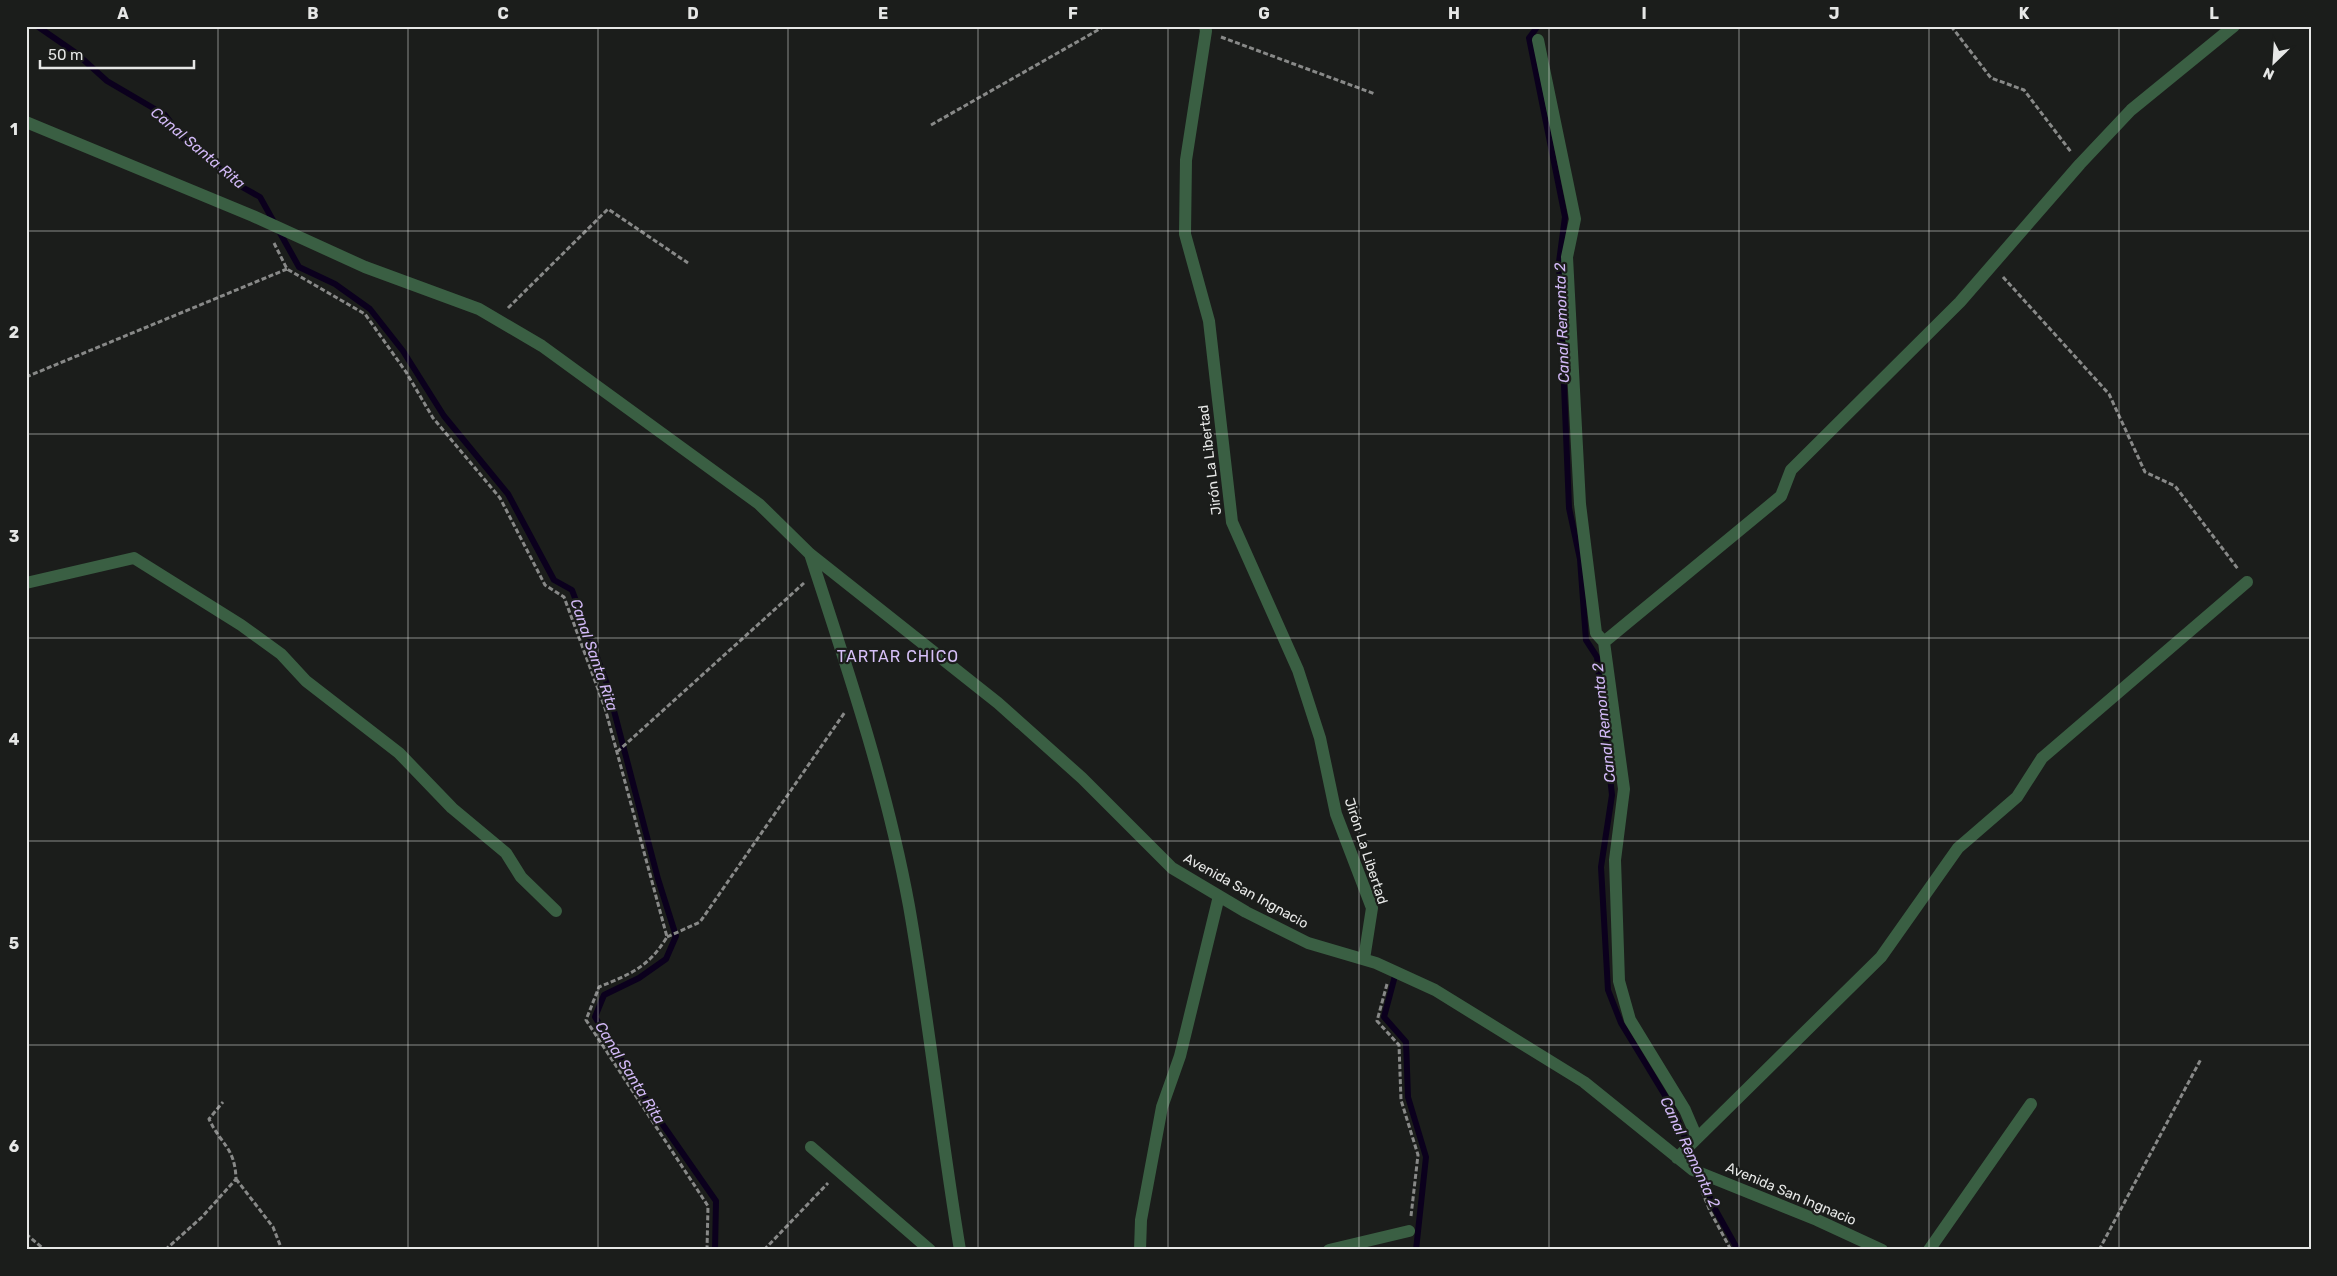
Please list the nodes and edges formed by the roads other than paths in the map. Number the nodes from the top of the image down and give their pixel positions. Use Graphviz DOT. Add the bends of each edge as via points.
graph roads {
  1 [pos="2234,26"];
  2 [pos="1206,29"];
  3 [pos="1538,40"];
  4 [pos="26,122"];
  5 [pos="810,554"];
  6 [pos="2247,582"];
  7 [pos="26,583"];
  8 [pos="1604,642"];
  9 [pos="1219,896"];
  10 [pos="556,911"];
  11 [pos="1364,959"];
  12 [pos="2031,1104"];
  13 [pos="1697,1138"];
  14 [pos="811,1148"];
  15 [pos="1677,1158"];
  16 [pos="1409,1231"];
  17 [pos="930,1250"];
  18 [pos="960,1250"];
  19 [pos="1140,1250"];
  20 [pos="1329,1250"];
  21 [pos="1882,1250"];
  22 [pos="1929,1250"];
  1 -- 8 [label="street" via="2131,110 1960,302 1791,470 1781,496"];
  2 -- 11 [label="street, Jirón La Libertad" via="1186,160 1185,234 1209,321 1232,522 1298,670 1320,738 1336,814 1372,908"];
  3 -- 8 [label="street" via="1575,219 1567,258 1580,504 1596,633"];
  4 -- 5 [label="street, Avenida San Ingnacio" via="366,267 479,309 550,351 759,504"];
  5 -- 9 [label="street, Avenida San Ingnacio" via="998,703 1082,778 1172,868"];
  5 -- 18 [label="street" via="856,695 891,824 909,906"];
  6 -- 13 [label="street" via="2042,758 2017,797 1958,848 1881,957"];
  7 -- 10 [label="street" via="134,558 241,625 280,654 306,682 399,752 452,808 506,853 521,878"];
  8 -- 13 [label="street" via="1624,789 1615,860 1619,981 1630,1020 1685,1110"];
  9 -- 11 [label="street, Avenida San Ingnacio" via="1308,943"];
  9 -- 19 [label="street" via="1180,1056 1162,1107 1141,1220"];
  11 -- 15 [label="street, Avenida San Ingnacio" via="1436,990 1584,1082"];
  12 -- 22 [label="street"];
  13 -- 15 [label="street"];
  14 -- 17 [label="street"];
  15 -- 21 [label="street, Avenida San Ingnacio" via="1693,1170"];
  16 -- 20 [label="street"];
}
